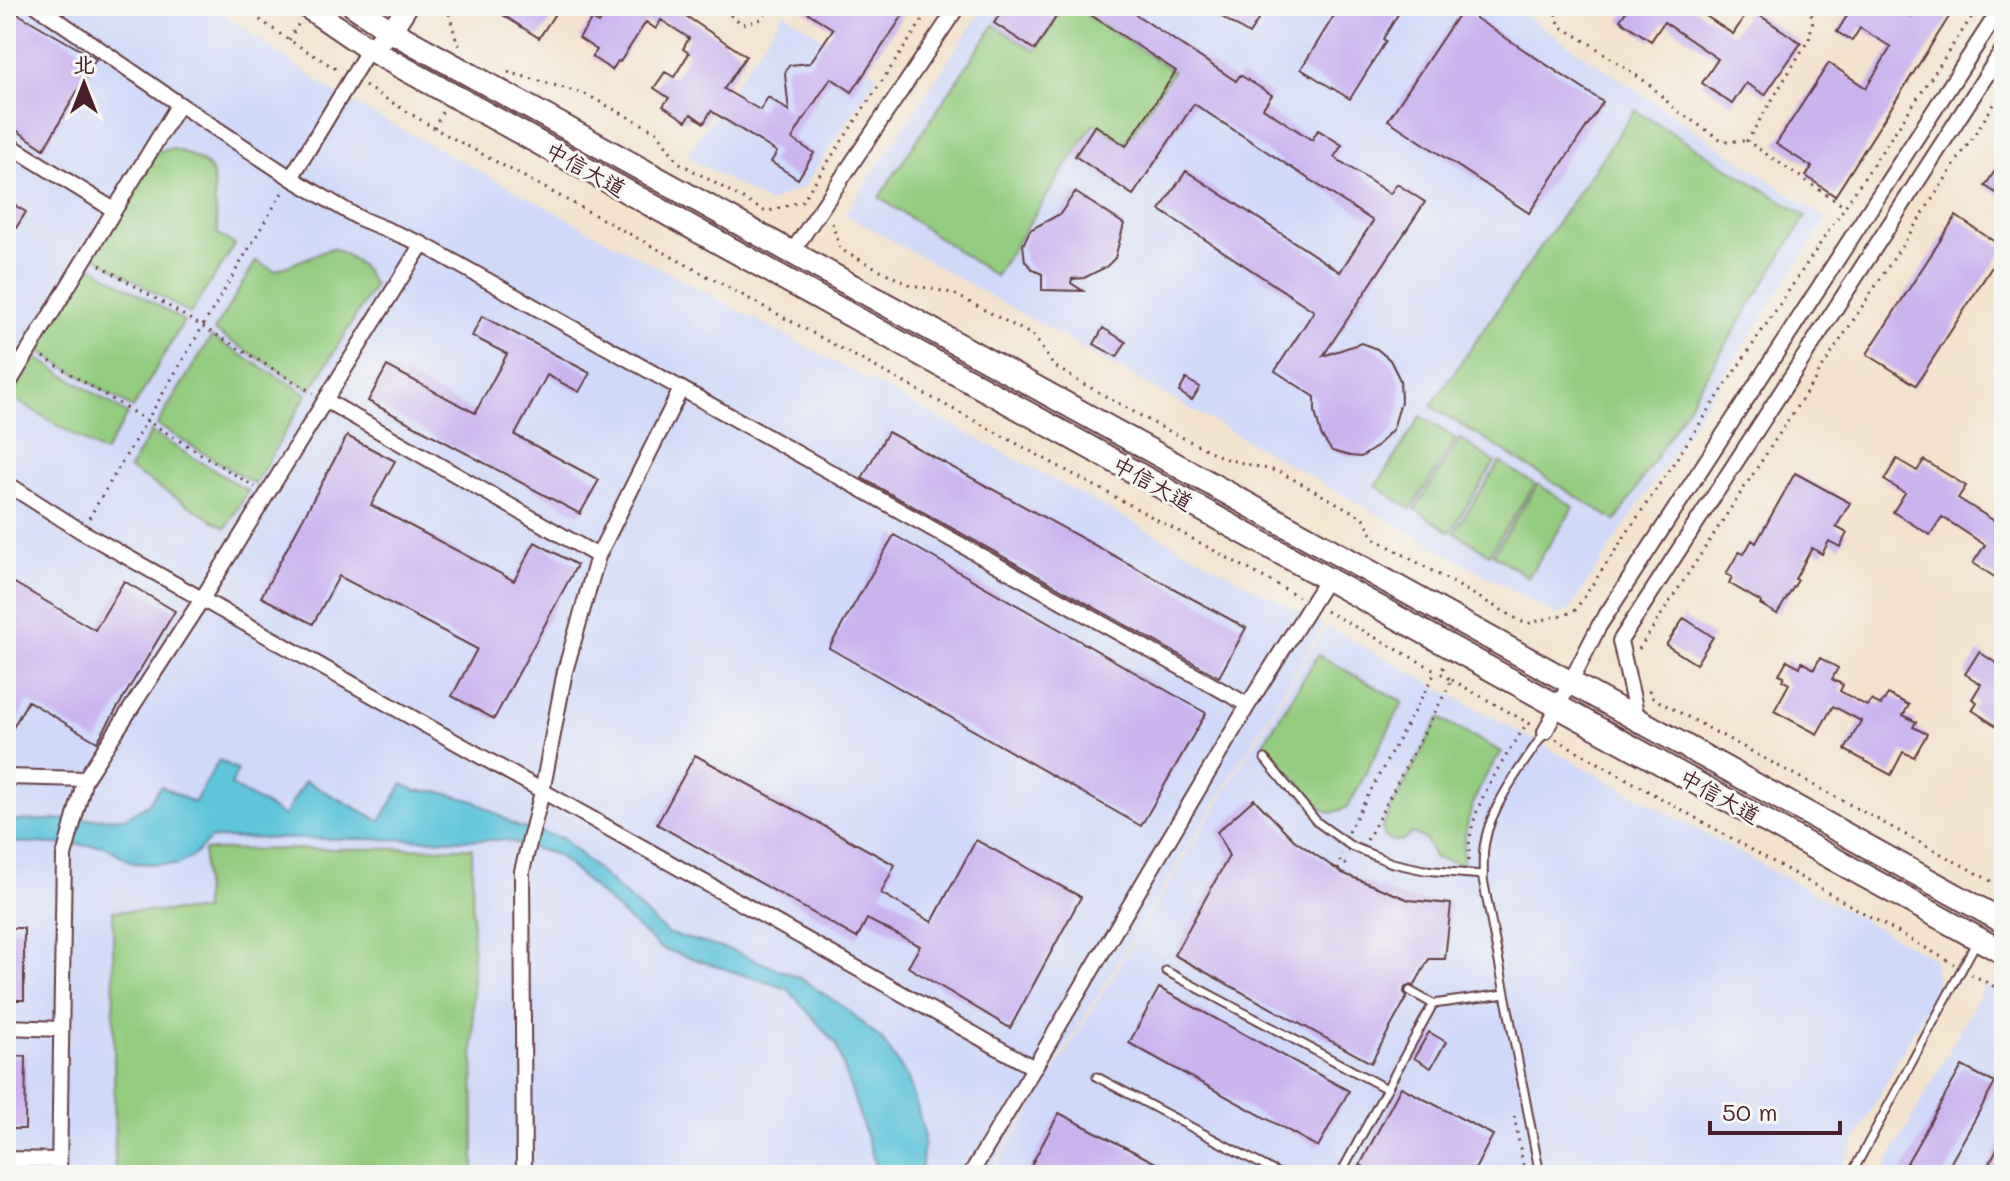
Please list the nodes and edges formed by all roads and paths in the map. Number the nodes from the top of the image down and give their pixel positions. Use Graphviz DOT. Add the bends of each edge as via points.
graph roads {
  1 [pos="37,6"];
  2 [pos="240,6"];
  3 [pos="306,6"];
  4 [pos="407,6"];
  5 [pos="447,6"];
  6 [pos="717,6"];
  7 [pos="770,6"];
  8 [pos="932,6"];
  9 [pos="958,6"];
  10 [pos="1553,6"];
  11 [pos="1809,6"];
  12 [pos="1979,6"];
  13 [pos="2002,6"];
  14 [pos="367,9"];
  15 [pos="391,31"];
  16 [pos="289,40"];
  17 [pos="2004,48"];
  18 [pos="369,49"];
  19 [pos="464,71"];
  20 [pos="505,71"];
  21 [pos="2004,89"];
  22 [pos="452,95"];
  23 [pos="179,104"];
  24 [pos="1747,141"];
  25 [pos="6,143"];
  26 [pos="291,178"];
  27 [pos="1845,207"];
  28 [pos="114,210"];
  29 [pos="830,217"];
  30 [pos="422,244"];
  31 [pos="792,252"];
  32 [pos="87,256"];
  33 [pos="204,328"];
  34 [pos="30,349"];
  35 [pos="6,388"];
  36 [pos="681,389"];
  37 [pos="325,400"];
  38 [pos="146,422"];
  39 [pos="6,483"];
  40 [pos="267,495"];
  41 [pos="81,531"];
  42 [pos="598,556"];
  43 [pos="1327,579"];
  44 [pos="202,599"];
  45 [pos="1312,603"];
  46 [pos="1454,649"];
  47 [pos="1636,652"];
  48 [pos="1435,670"];
  49 [pos="1440,673"];
  50 [pos="1452,680"];
  51 [pos="1646,682"];
  52 [pos="1570,683"];
  53 [pos="1248,705"];
  54 [pos="1558,706"];
  55 [pos="1638,721"];
  56 [pos="1545,732"];
  57 [pos="1265,759"];
  58 [pos="6,777"];
  59 [pos="84,785"];
  60 [pos="542,792"];
  61 [pos="1344,841"];
  62 [pos="1362,851"];
  63 [pos="1483,875"];
  64 [pos="2004,888"];
  65 [pos="2004,922"];
  66 [pos="1979,939"];
  67 [pos="2004,953"];
  68 [pos="1962,969"];
  69 [pos="1166,971"];
  70 [pos="1410,991"];
  71 [pos="2004,992"];
  72 [pos="1505,994"];
  73 [pos="1433,1004"];
  74 [pos="6,1027"];
  75 [pos="61,1029"];
  76 [pos="1034,1068"];
  77 [pos="1097,1077"];
  78 [pos="1387,1089"];
  79 [pos="6,1159"];
  80 [pos="59,1168"];
  81 [pos="524,1175"];
  82 [pos="970,1175"];
  83 [pos="1281,1175"];
  84 [pos="1340,1175"];
  85 [pos="1540,1175"];
  86 [pos="1851,1175"];
  1 -- 23 [label="street"];
  2 -- 16 [label="path"];
  3 -- 18 [label="main road, 中信大道"];
  4 -- 15 [label="main road"];
  5 -- 19 [label="path" via="457,43 472,56"];
  6 -- 7 [label="path" via="743,24 762,19"];
  8 -- 20 [label="path" via="802,201 766,212 678,162 657,132 585,94"];
  9 -- 31 [label="street"];
  10 -- 24 [label="path" via="1560,26 1649,84 1676,110 1723,141"];
  11 -- 24 [label="path" via="1809,39"];
  12 -- 27 [label="path"];
  13 -- 52 [label="street" via="1599,626"];
  14 -- 15 [label="main road, 中信大道"];
  14 -- 18 [label="main road"];
  15 -- 18 [label="main road"];
  15 -- 19 [label="main road, 中信大道"];
  17 -- 55 [label="street" via="1620,641"];
  18 -- 22 [label="main road, 中信大道"];
  18 -- 26 [label="street"];
  19 -- 31 [label="main road, 中信大道"];
  21 -- 47 [label="path"];
  22 -- 43 [label="main road, 中信大道"];
  22 -- 45 [label="path" via="434,128"];
  23 -- 26 [label="street"];
  23 -- 28 [label="street"];
  24 -- 27 [label="path"];
  25 -- 28 [label="street"];
  26 -- 30 [label="street" via="359,218"];
  26 -- 33 [label="path"];
  27 -- 29 [label="path" via="1574,612 1526,624 1374,538 1364,518 1280,472 1226,459 1075,379 1053,365 1034,336 952,293 907,284 840,249"];
  28 -- 32 [label="street"];
  30 -- 36 [label="street"];
  30 -- 37 [label="street"];
  31 -- 52 [label="main road, 中信大道"];
  32 -- 33 [label="path"];
  32 -- 34 [label="street"];
  33 -- 37 [label="path"];
  33 -- 38 [label="path"];
  34 -- 35 [label="street"];
  34 -- 38 [label="path"];
  36 -- 42 [label="street"];
  36 -- 53 [label="street"];
  37 -- 40 [label="street"];
  37 -- 42 [label="street"];
  38 -- 40 [label="path"];
  38 -- 41 [label="path"];
  39 -- 41 [label="street"];
  40 -- 44 [label="street"];
  41 -- 44 [label="street"];
  42 -- 60 [label="street" via="565,671"];
  43 -- 45 [label="street"];
  43 -- 46 [label="main road, 中信大道"];
  44 -- 59 [label="street"];
  44 -- 60 [label="street"];
  45 -- 48 [label="path"];
  45 -- 53 [label="street"];
  46 -- 49 [label="path"];
  46 -- 54 [label="main road, 中信大道"];
  48 -- 49 [label="path"];
  48 -- 61 [label="path"];
  49 -- 50 [label="path"];
  50 -- 56 [label="path"];
  50 -- 62 [label="path"];
  51 -- 64 [label="path" via="1651,697"];
  52 -- 54 [label="street"];
  52 -- 55 [label="main road, 中信大道"];
  53 -- 76 [label="street"];
  54 -- 56 [label="street"];
  54 -- 66 [label="main road, 中信大道"];
  55 -- 65 [label="main road, 中信大道"];
  56 -- 63 [label="lane" via="1495,811 1485,841"];
  56 -- 68 [label="path"];
  57 -- 61 [label="lane" via="1317,822"];
  58 -- 59 [label="street"];
  59 -- 75 [label="street" via="64,856"];
  60 -- 76 [label="street"];
  60 -- 81 [label="street" via="522,871"];
  61 -- 62 [label="lane"];
  61 -- 62 [label="path" via="1338,870"];
  62 -- 63 [label="lane" via="1424,870"];
  63 -- 72 [label="lane"];
  66 -- 67 [label="main road, 中信大道"];
  66 -- 68 [label="lane"];
  68 -- 71 [label="path"];
  68 -- 86 [label="lane"];
  69 -- 78 [label="lane"];
  70 -- 73 [label="lane"];
  72 -- 73 [label="lane"];
  72 -- 85 [label="lane"];
  73 -- 78 [label="lane"];
  74 -- 75 [label="street"];
  75 -- 80 [label="street"];
  76 -- 82 [label="street"];
  77 -- 83 [label="lane"];
  78 -- 84 [label="lane"];
  79 -- 80 [label="street"];
}
